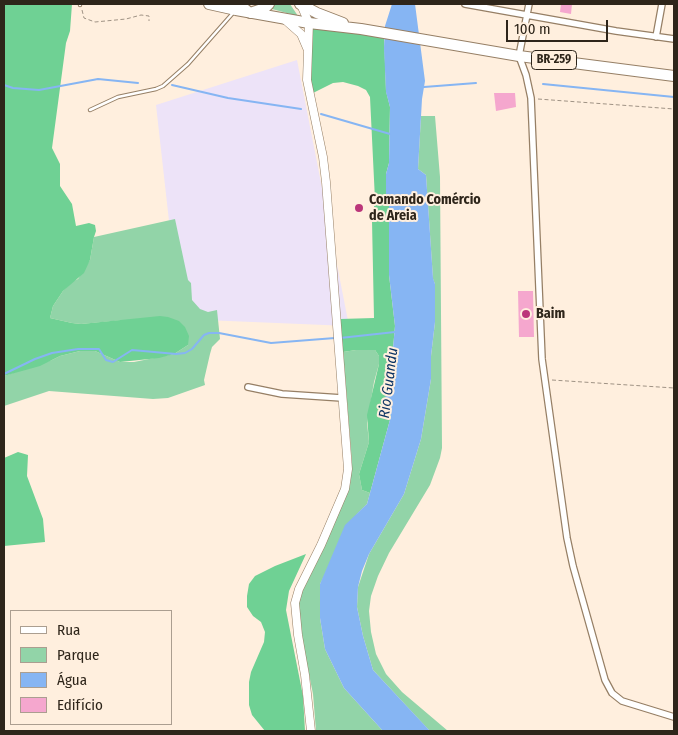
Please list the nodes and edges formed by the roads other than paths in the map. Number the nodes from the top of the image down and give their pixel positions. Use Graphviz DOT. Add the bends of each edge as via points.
graph roads {
  1 [pos="209,4"];
  2 [pos="269,4"];
  3 [pos="301,4"];
  4 [pos="465,4"];
  5 [pos="529,4"];
  6 [pos="662,4"];
  7 [pos="238,7"];
  8 [pos="250,13"];
  9 [pos="527,14"];
  10 [pos="284,19"];
  11 [pos="309,23"];
  12 [pos="363,29"];
  13 [pos="656,37"];
  14 [pos="674,39"];
  15 [pos="308,55"];
  16 [pos="519,56"];
  17 [pos="674,76"];
  18 [pos="90,110"];
  19 [pos="248,387"];
  20 [pos="342,398"];
  21 [pos="674,717"];
  22 [pos="311,731"];
  1 -- 7 [label="highway, BR-259"];
  2 -- 8 [label="highway"];
  3 -- 11 [label="main road"];
  3 -- 12 [label="highway, BR-259" via="326,17"];
  4 -- 9 [label="street"];
  5 -- 9 [label="street"];
  6 -- 13 [label="street"];
  7 -- 8 [label="highway, BR-259"];
  7 -- 18 [label="lane" via="188,64 162,86 118,97"];
  8 -- 10 [label="highway, BR-259"];
  9 -- 13 [label="street"];
  9 -- 16 [label="street"];
  10 -- 11 [label="highway, BR-259"];
  10 -- 15 [label="main road" via="301,34"];
  11 -- 12 [label="highway, BR-259"];
  11 -- 15 [label="main road"];
  12 -- 16 [label="highway, BR-259"];
  13 -- 14 [label="street"];
  15 -- 20 [label="main road" via="308,88 326,182"];
  16 -- 17 [label="highway, BR-259"];
  16 -- 21 [label="street" via="531,98 544,379 567,538 605,680 612,693 622,701"];
  19 -- 20 [label="street" via="282,394"];
  20 -- 22 [label="main road" via="347,480 299,589 296,603"];
}
